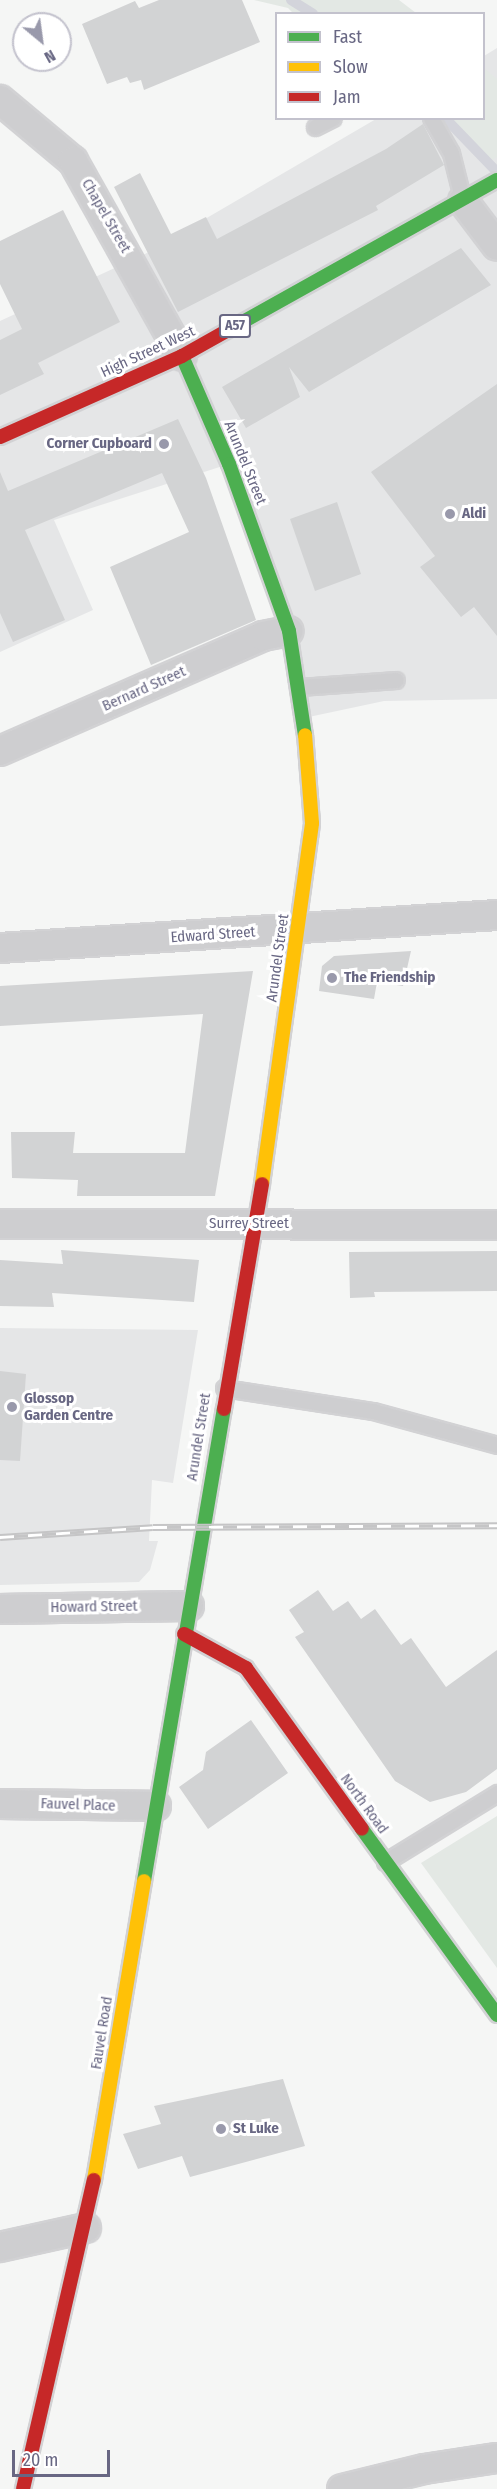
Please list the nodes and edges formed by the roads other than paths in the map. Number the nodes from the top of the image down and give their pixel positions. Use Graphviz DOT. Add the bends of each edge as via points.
graph roads {
  1 [pos="0,100"];
  2 [pos="329,120"];
  3 [pos="432,120"];
  4 [pos="315,127"];
  5 [pos="497,180"];
  6 [pos="463,201"];
  7 [pos="497,246"];
  8 [pos="182,356"];
  9 [pos="0,437"];
  10 [pos="289,631"];
  11 [pos="396,680"];
  12 [pos="300,687"];
  13 [pos="0,751"];
  14 [pos="497,915"];
  15 [pos="298,930"];
  16 [pos="0,948"];
  17 [pos="0,1224"];
  18 [pos="252,1224"];
  19 [pos="497,1225"];
  20 [pos="224,1388"];
  21 [pos="497,1445"];
  22 [pos="190,1592"];
  23 [pos="0,1609"];
  24 [pos="184,1634"];
  25 [pos="497,1793"];
  26 [pos="0,1804"];
  27 [pos="156,1806"];
  28 [pos="386,1862"];
  29 [pos="497,2015"];
  30 [pos="86,2228"];
  31 [pos="0,2247"];
  32 [pos="497,2458"];
  33 [pos="23,2489"];
  34 [pos="342,2489"];
  1 -- 8 [label="street, Chapel Street" via="74,161"];
  2 -- 4 [label="lane"];
  3 -- 6 [label="lane" via="451,153"];
  5 -- 6 [label="street, A57"];
  6 -- 7 [label="street"];
  6 -- 8 [label="street, High Street West / A57"];
  8 -- 9 [label="street, High Street West / A57"];
  8 -- 10 [label="street, Arundel Street" via="229,464"];
  10 -- 12 [label="street, Arundel Street"];
  10 -- 13 [label="street, Bernard Street" via="262,636"];
  11 -- 12 [label="lane"];
  12 -- 15 [label="street, Arundel Street" via="312,823"];
  14 -- 15 [label="street, Edward Street"];
  15 -- 16 [label="street, Edward Street"];
  15 -- 18 [label="street, Arundel Street" via="269,1141"];
  17 -- 18 [label="street, Surrey Street"];
  18 -- 19 [label="street, Surrey Street"];
  18 -- 20 [label="street, Arundel Street"];
  20 -- 21 [label="lane" via="373,1411"];
  20 -- 22 [label="street, Arundel Street"];
  22 -- 23 [label="street, Howard Street"];
  22 -- 24 [label="street, Fauvel Road"];
  24 -- 27 [label="street, Fauvel Road"];
  24 -- 28 [label="street, North Road" via="246,1668"];
  25 -- 28 [label="lane"];
  26 -- 27 [label="street, Fauvel Place"];
  27 -- 30 [label="street, Fauvel Road"];
  28 -- 29 [label="street, North Road"];
  30 -- 31 [label="street"];
  30 -- 33 [label="street, Fauvel Road"];
  32 -- 34 [label="street" via="424,2469"];
}
